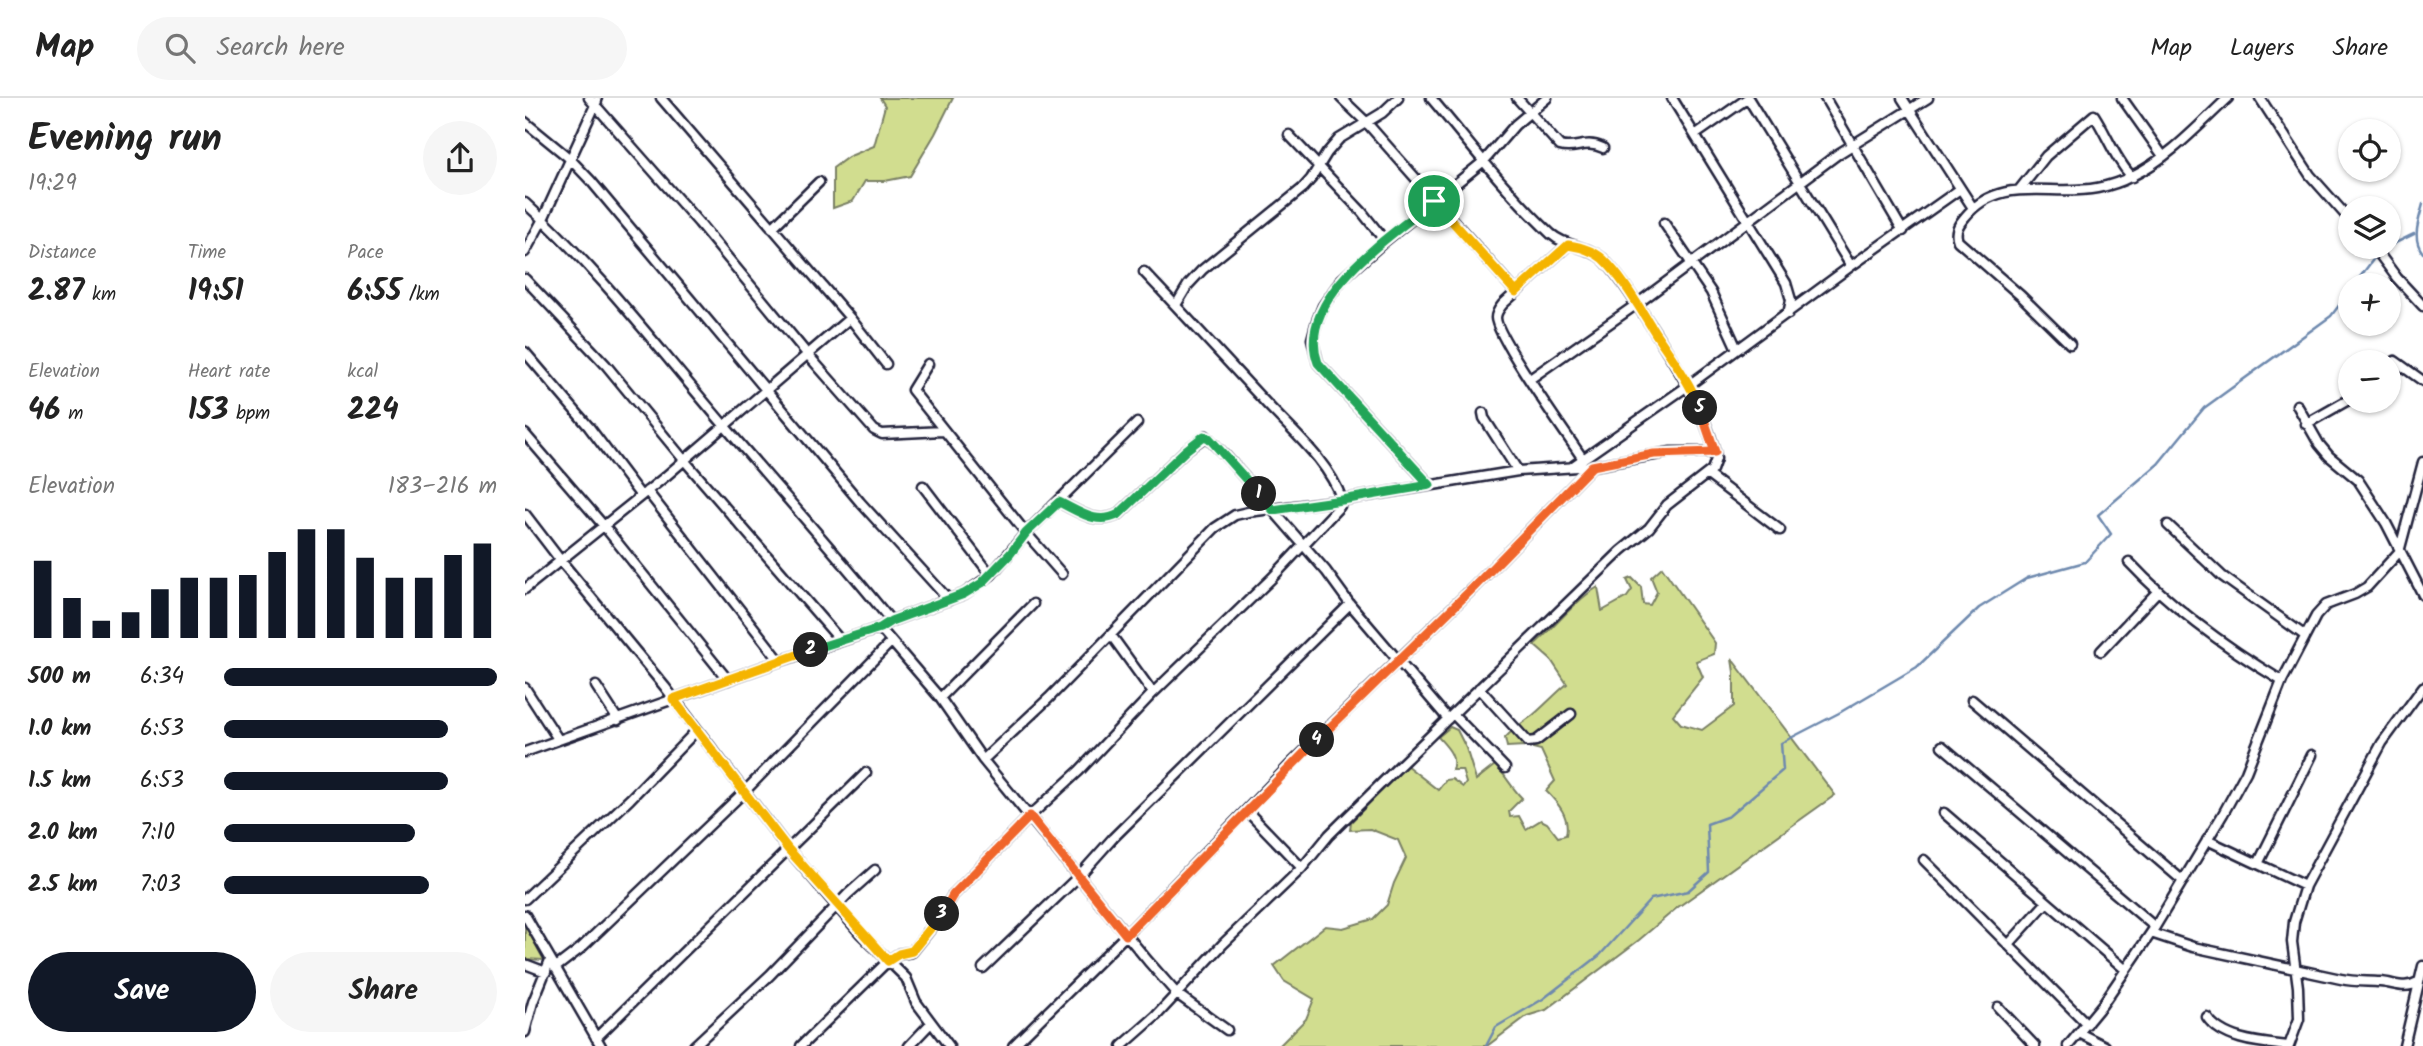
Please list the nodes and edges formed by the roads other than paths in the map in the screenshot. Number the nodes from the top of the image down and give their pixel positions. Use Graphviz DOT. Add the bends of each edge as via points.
graph roads {
  1 [pos="661,98"];
  2 [pos="1341,98"];
  3 [pos="1398,98"];
  4 [pos="1431,98"];
  5 [pos="1517,98"];
  6 [pos="1547,98"];
  7 [pos="1672,98"];
  8 [pos="1748,98"];
  9 [pos="1825,98"];
  10 [pos="1902,98"];
  11 [pos="1928,98"];
  12 [pos="2122,98"];
  13 [pos="2228,98"];
  14 [pos="2260,98"];
  15 [pos="594,100"];
  16 [pos="1909,110"];
  17 [pos="1530,112"];
  18 [pos="525,122"];
  19 [pos="1366,122"];
  20 [pos="1289,135"];
  21 [pos="1695,135"];
  22 [pos="1853,144"];
  23 [pos="1603,148"];
  24 [pos="2163,156"];
  25 [pos="569,158"];
  26 [pos="1484,161"];
  27 [pos="1318,165"];
  28 [pos="1328,176"];
  29 [pos="2132,177"];
  30 [pos="1311,179"];
  31 [pos="819,182"];
  32 [pos="1799,183"];
  33 [pos="1960,189"];
  34 [pos="2019,190"];
  35 [pos="1434,201"];
  36 [pos="525,203"];
  37 [pos="2338,206"];
  38 [pos="1973,208"];
  39 [pos="543,219"];
  40 [pos="1747,221"];
  41 [pos="1664,223"];
  42 [pos="772,228"];
  43 [pos="1903,231"];
  44 [pos="1385,241"];
  45 [pos="1568,245"];
  46 [pos="525,253"];
  47 [pos="2383,259"];
  48 [pos="1692,263"];
  49 [pos="1851,266"];
  50 [pos="1144,272"];
  51 [pos="525,279"];
  52 [pos="1516,292"];
  53 [pos="1637,304"];
  54 [pos="1176,305"];
  55 [pos="2423,306"];
  56 [pos="1788,314"];
  57 [pos="850,318"];
  58 [pos="2070,344"];
  59 [pos="1737,349"];
  60 [pos="525,352"];
  61 [pos="808,355"];
  62 [pos="886,364"];
  63 [pos="928,364"];
  64 [pos="2401,365"];
  65 [pos="1530,379"];
  66 [pos="2423,381"];
  67 [pos="1689,385"];
  68 [pos="766,391"];
  69 [pos="2297,405"];
  70 [pos="2338,406"];
  71 [pos="1483,413"];
  72 [pos="1137,423"];
  73 [pos="2306,424"];
  74 [pos="725,426"];
  75 [pos="943,431"];
  76 [pos="525,434"];
  77 [pos="1715,452"];
  78 [pos="1583,459"];
  79 [pos="684,460"];
  80 [pos="2423,463"];
  81 [pos="1592,466"];
  82 [pos="1571,467"];
  83 [pos="1518,471"];
  84 [pos="1708,475"];
  85 [pos="1430,485"];
  86 [pos="923,486"];
  87 [pos="644,494"];
  88 [pos="1342,500"];
  89 [pos="1059,502"];
  90 [pos="1273,510"];
  91 [pos="525,514"];
  92 [pos="2168,525"];
  93 [pos="604,526"];
  94 [pos="1780,530"];
  95 [pos="1026,533"];
  96 [pos="1304,545"];
  97 [pos="2399,552"];
  98 [pos="561,561"];
  99 [pos="2129,562"];
  100 [pos="1062,574"];
  101 [pos="992,575"];
  102 [pos="525,589"];
  103 [pos="2157,592"];
  104 [pos="2423,595"];
  105 [pos="949,600"];
  106 [pos="1033,604"];
  107 [pos="1350,604"];
  108 [pos="891,621"];
  109 [pos="880,628"];
  110 [pos="1111,635"];
  111 [pos="2304,635"];
  112 [pos="840,640"];
  113 [pos="891,642"];
  114 [pos="2101,651"];
  115 [pos="780,661"];
  116 [pos="1398,662"];
  117 [pos="728,680"];
  118 [pos="2282,681"];
  119 [pos="596,686"];
  120 [pos="2423,687"];
  121 [pos="525,688"];
  122 [pos="1479,688"];
  123 [pos="1153,694"];
  124 [pos="940,698"];
  125 [pos="673,699"];
  126 [pos="1972,700"];
  127 [pos="1571,714"];
  128 [pos="1450,717"];
  129 [pos="618,720"];
  130 [pos="697,730"];
  131 [pos="558,740"];
  132 [pos="1943,746"];
  133 [pos="525,752"];
  134 [pos="2312,755"];
  135 [pos="983,760"];
  136 [pos="1505,768"];
  137 [pos="866,773"];
  138 [pos="745,791"];
  139 [pos="1247,811"];
  140 [pos="1944,813"];
  141 [pos="1030,816"];
  142 [pos="2207,840"];
  143 [pos="788,849"];
  144 [pos="1924,860"];
  145 [pos="2258,864"];
  146 [pos="1302,868"];
  147 [pos="875,870"];
  148 [pos="1079,876"];
  149 [pos="2183,881"];
  150 [pos="2305,886"];
  151 [pos="525,899"];
  152 [pos="2047,902"];
  153 [pos="836,905"];
  154 [pos="525,915"];
  155 [pos="2153,930"];
  156 [pos="1126,935"];
  157 [pos="2009,944"];
  158 [pos="888,961"];
  159 [pos="525,964"];
  160 [pos="553,964"];
  161 [pos="2423,965"];
  162 [pos="983,968"];
  163 [pos="2295,969"];
  164 [pos="2126,970"];
  165 [pos="546,972"];
  166 [pos="2419,982"];
  167 [pos="1177,994"];
  168 [pos="1998,1007"];
  169 [pos="2207,1017"];
  170 [pos="932,1023"];
  171 [pos="2087,1024"];
  172 [pos="1227,1030"];
  173 [pos="525,1032"];
  174 [pos="2079,1033"];
  175 [pos="599,1042"];
  176 [pos="1126,1045"];
  177 [pos="694,1046"];
  178 [pos="801,1046"];
  179 [pos="909,1046"];
  180 [pos="949,1046"];
  181 [pos="1013,1046"];
  182 [pos="2035,1046"];
  183 [pos="2068,1046"];
  184 [pos="2105,1046"];
  185 [pos="2289,1046"];
  186 [pos="2404,1046"];
  1 -- 42 [label="street"];
  2 -- 19 [label="street"];
  3 -- 19 [label="street"];
  4 -- 26 [label="street"];
  5 -- 17 [label="street"];
  6 -- 17 [label="street"];
  7 -- 21 [label="street"];
  8 -- 21 [label="street"];
  8 -- 32 [label="street"];
  9 -- 22 [label="street"];
  10 -- 16 [label="street"];
  11 -- 16 [label="street"];
  12 -- 24 [label="street"];
  13 -- 24 [label="street"];
  14 -- 37 [label="street" via="2310,175"];
  15 -- 25 [label="street"];
  15 -- 61 [label="street"];
  16 -- 22 [label="street"];
  16 -- 33 [label="street"];
  17 -- 23 [label="street" via="1560,146 1587,143"];
  17 -- 26 [label="street"];
  18 -- 25 [label="street"];
  19 -- 27 [label="street" via="1339,139"];
  19 -- 35 [label="street"];
  20 -- 27 [label="street"];
  21 -- 40 [label="street"];
  22 -- 32 [label="street"];
  22 -- 43 [label="street"];
  24 -- 29 [label="street"];
  25 -- 39 [label="street"];
  25 -- 68 [label="street"];
  26 -- 35 [label="street"];
  26 -- 45 [label="street" via="1552,235"];
  27 -- 28 [label="street"];
  27 -- 30 [label="street"];
  28 -- 30 [label="street"];
  28 -- 44 [label="street"];
  29 -- 34 [label="street" via="2095,189"];
  29 -- 34 [label="street" via="2094,115 2046,156"];
  30 -- 54 [label="street" via="1194,277"];
  31 -- 42 [label="street"];
  32 -- 40 [label="street"];
  32 -- 49 [label="street"];
  33 -- 38 [label="street"];
  33 -- 43 [label="street"];
  34 -- 38 [label="street" via="1992,195"];
  35 -- 44 [label="street"];
  35 -- 52 [label="street"];
  36 -- 39 [label="street"];
  38 -- 58 [label="street" via="1957,228 1958,241"];
  39 -- 46 [label="street"];
  39 -- 74 [label="street" via="608,285"];
  40 -- 48 [label="street"];
  40 -- 56 [label="street" via="1786,283 1791,300"];
  41 -- 48 [label="street"];
  42 -- 57 [label="street"];
  43 -- 49 [label="street"];
  44 -- 85 [label="street" via="1342,279 1323,306 1313,350 1318,363"];
  45 -- 52 [label="street"];
  45 -- 53 [label="street" via="1605,261"];
  47 -- 55 [label="street"];
  48 -- 53 [label="street"];
  48 -- 59 [label="street"];
  49 -- 56 [label="street"];
  50 -- 54 [label="street"];
  51 -- 79 [label="street" via="606,365"];
  52 -- 65 [label="street" via="1497,311 1496,319"];
  53 -- 65 [label="street"];
  53 -- 67 [label="street"];
  54 -- 88 [label="street" via="1324,467"];
  56 -- 59 [label="street"];
  57 -- 61 [label="street"];
  57 -- 62 [label="street"];
  59 -- 67 [label="street"];
  60 -- 87 [label="street"];
  61 -- 68 [label="street"];
  61 -- 75 [label="street" via="874,430 882,434"];
  63 -- 75 [label="street" via="912,390"];
  64 -- 66 [label="street"];
  65 -- 78 [label="street"];
  67 -- 77 [label="street"];
  67 -- 78 [label="street"];
  68 -- 74 [label="street"];
  68 -- 105 [label="street"];
  69 -- 73 [label="street"];
  70 -- 73 [label="street"];
  71 -- 83 [label="street"];
  72 -- 89 [label="street"];
  73 -- 97 [label="street" via="2329,456 2358,480"];
  74 -- 79 [label="street"];
  74 -- 108 [label="street"];
  75 -- 95 [label="street"];
  76 -- 93 [label="street"];
  77 -- 81 [label="street" via="1654,454"];
  77 -- 84 [label="street"];
  78 -- 82 [label="street"];
  79 -- 87 [label="street"];
  79 -- 112 [label="street"];
  80 -- 97 [label="street"];
  81 -- 82 [label="street"];
  81 -- 116 [label="street"];
  82 -- 83 [label="street"];
  83 -- 85 [label="street"];
  84 -- 94 [label="street"];
  84 -- 122 [label="street" via="1667,505"];
  85 -- 88 [label="street"];
  86 -- 101 [label="street"];
  87 -- 93 [label="street"];
  87 -- 115 [label="street"];
  88 -- 90 [label="street"];
  88 -- 96 [label="street" via="1336,513"];
  89 -- 90 [label="street" via="1100,521 1109,520 1206,436"];
  89 -- 95 [label="street"];
  90 -- 96 [label="street"];
  90 -- 110 [label="street" via="1235,515 1215,528"];
  91 -- 98 [label="street"];
  92 -- 111 [label="street" via="2222,576"];
  93 -- 98 [label="street"];
  93 -- 117 [label="street"];
  95 -- 100 [label="street"];
  95 -- 101 [label="street"];
  96 -- 107 [label="street"];
  96 -- 123 [label="street"];
  97 -- 104 [label="street"];
  97 -- 111 [label="street" via="2367,587 2326,605"];
  98 -- 102 [label="street"];
  98 -- 125 [label="street"];
  99 -- 103 [label="street"];
  101 -- 105 [label="street"];
  103 -- 114 [label="street"];
  103 -- 118 [label="street"];
  105 -- 108 [label="street"];
  106 -- 124 [label="street"];
  107 -- 116 [label="street"];
  107 -- 148 [label="street"];
  108 -- 109 [label="street"];
  109 -- 112 [label="street"];
  109 -- 113 [label="street"];
  110 -- 123 [label="street"];
  110 -- 135 [label="street"];
  111 -- 118 [label="street"];
  112 -- 115 [label="street"];
  113 -- 124 [label="street"];
  113 -- 138 [label="street"];
  115 -- 117 [label="street"];
  116 -- 128 [label="street"];
  116 -- 139 [label="street"];
  117 -- 125 [label="street"];
  118 -- 142 [label="street" via="2246,772"];
  119 -- 129 [label="street"];
  120 -- 150 [label="street" via="2382,743"];
  121 -- 131 [label="street"];
  122 -- 127 [label="street" via="1528,742 1536,741"];
  122 -- 128 [label="street"];
  123 -- 141 [label="street"];
  124 -- 135 [label="street"];
  125 -- 129 [label="street"];
  125 -- 130 [label="street"];
  126 -- 149 [label="street"];
  128 -- 136 [label="street"];
  128 -- 146 [label="street" via="1329,835"];
  129 -- 131 [label="street"];
  130 -- 138 [label="street"];
  130 -- 151 [label="street"];
  131 -- 133 [label="street"];
  132 -- 155 [label="street"];
  134 -- 145 [label="street"];
  135 -- 141 [label="street"];
  137 -- 143 [label="street"];
  138 -- 143 [label="street"];
  138 -- 160 [label="street" via="581,948"];
  139 -- 146 [label="street"];
  139 -- 156 [label="street"];
  140 -- 152 [label="street"];
  141 -- 148 [label="street"];
  141 -- 158 [label="street" via="953,895 912,951"];
  142 -- 145 [label="street"];
  142 -- 149 [label="street"];
  143 -- 153 [label="street"];
  143 -- 175 [label="street"];
  144 -- 157 [label="street"];
  145 -- 150 [label="street"];
  146 -- 167 [label="street"];
  147 -- 153 [label="street"];
  148 -- 156 [label="street"];
  148 -- 162 [label="street"];
  149 -- 155 [label="street"];
  150 -- 163 [label="street" via="2294,922"];
  152 -- 157 [label="street"];
  152 -- 164 [label="street"];
  153 -- 158 [label="street"];
  153 -- 177 [label="street"];
  154 -- 160 [label="street"];
  155 -- 163 [label="street" via="2193,947"];
  155 -- 164 [label="street"];
  156 -- 167 [label="street"];
  156 -- 181 [label="street"];
  157 -- 171 [label="street"];
  158 -- 170 [label="street" via="906,978"];
  158 -- 178 [label="street"];
  159 -- 165 [label="street"];
  160 -- 165 [label="street"];
  160 -- 175 [label="street"];
  161 -- 166 [label="street"];
  163 -- 166 [label="street" via="2407,987"];
  163 -- 185 [label="street" via="2299,1019"];
  164 -- 171 [label="street"];
  165 -- 173 [label="street"];
  166 -- 186 [label="street"];
  167 -- 172 [label="street"];
  167 -- 176 [label="street"];
  168 -- 182 [label="street"];
  169 -- 185 [label="street" via="2227,1034"];
  170 -- 179 [label="street"];
  170 -- 180 [label="street"];
  171 -- 174 [label="street"];
  174 -- 183 [label="street"];
  174 -- 184 [label="street"];
}
